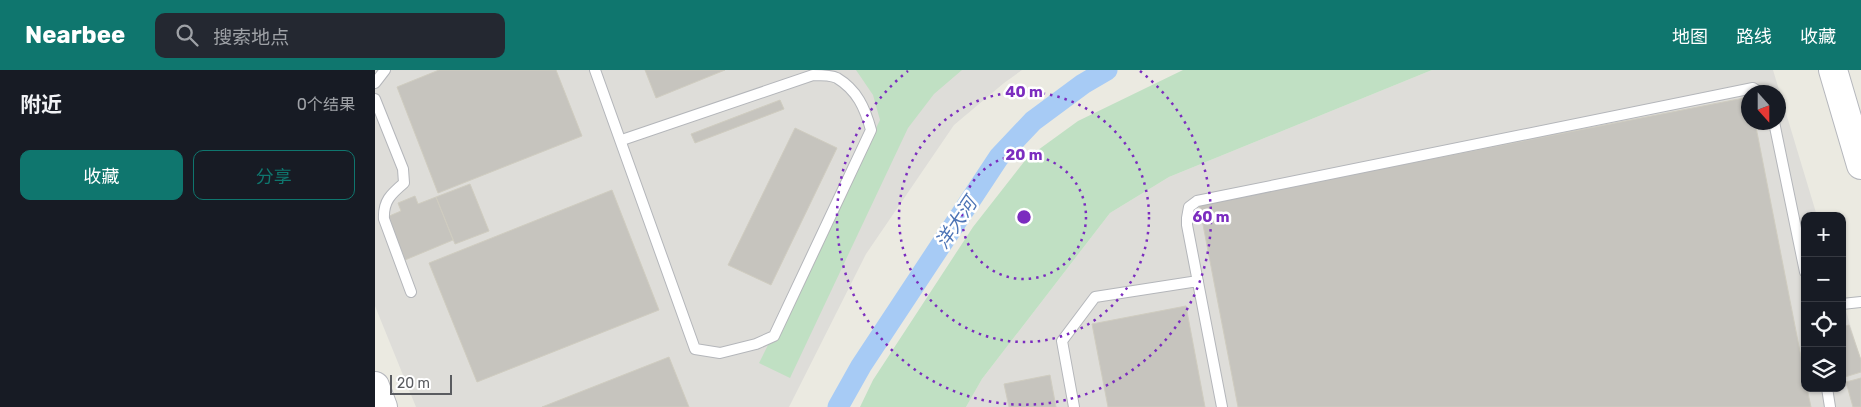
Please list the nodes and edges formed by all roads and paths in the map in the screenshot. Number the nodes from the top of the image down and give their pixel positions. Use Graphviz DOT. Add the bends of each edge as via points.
graph roads {
  1 [pos="385,70"];
  2 [pos="595,70"];
  3 [pos="1833,70"];
  4 [pos="375,83"];
  5 [pos="1741,90"];
  6 [pos="375,99"];
  7 [pos="1776,130"];
  8 [pos="622,140"];
  9 [pos="1861,165"];
  10 [pos="1802,257"];
  11 [pos="1198,281"];
  12 [pos="411,292"];
  13 [pos="1861,302"];
  14 [pos="1846,304"];
  15 [pos="375,386"];
  16 [pos="1828,392"];
  17 [pos="383,407"];
  18 [pos="1074,407"];
  19 [pos="1222,407"];
  20 [pos="1830,407"];
  1 -- 4 [label="lane"];
  2 -- 8 [label="lane"];
  3 -- 9 [label="main road"];
  5 -- 11 [label="lane" via="1197,201 1189,207 1187,218"];
  6 -- 12 [label="lane" via="403,169 404,183 386,199 384,218"];
  7 -- 10 [label="lane"];
  8 -- 8 [label="lane" via="813,74 836,77 857,95 866,109 871,130 774,336 720,353 695,349"];
  11 -- 18 [label="lane" via="1095,297 1062,340"];
  11 -- 19 [label="lane"];
  13 -- 14 [label="lane"];
  15 -- 17 [label="main road"];
  16 -- 20 [label="lane"];
}
